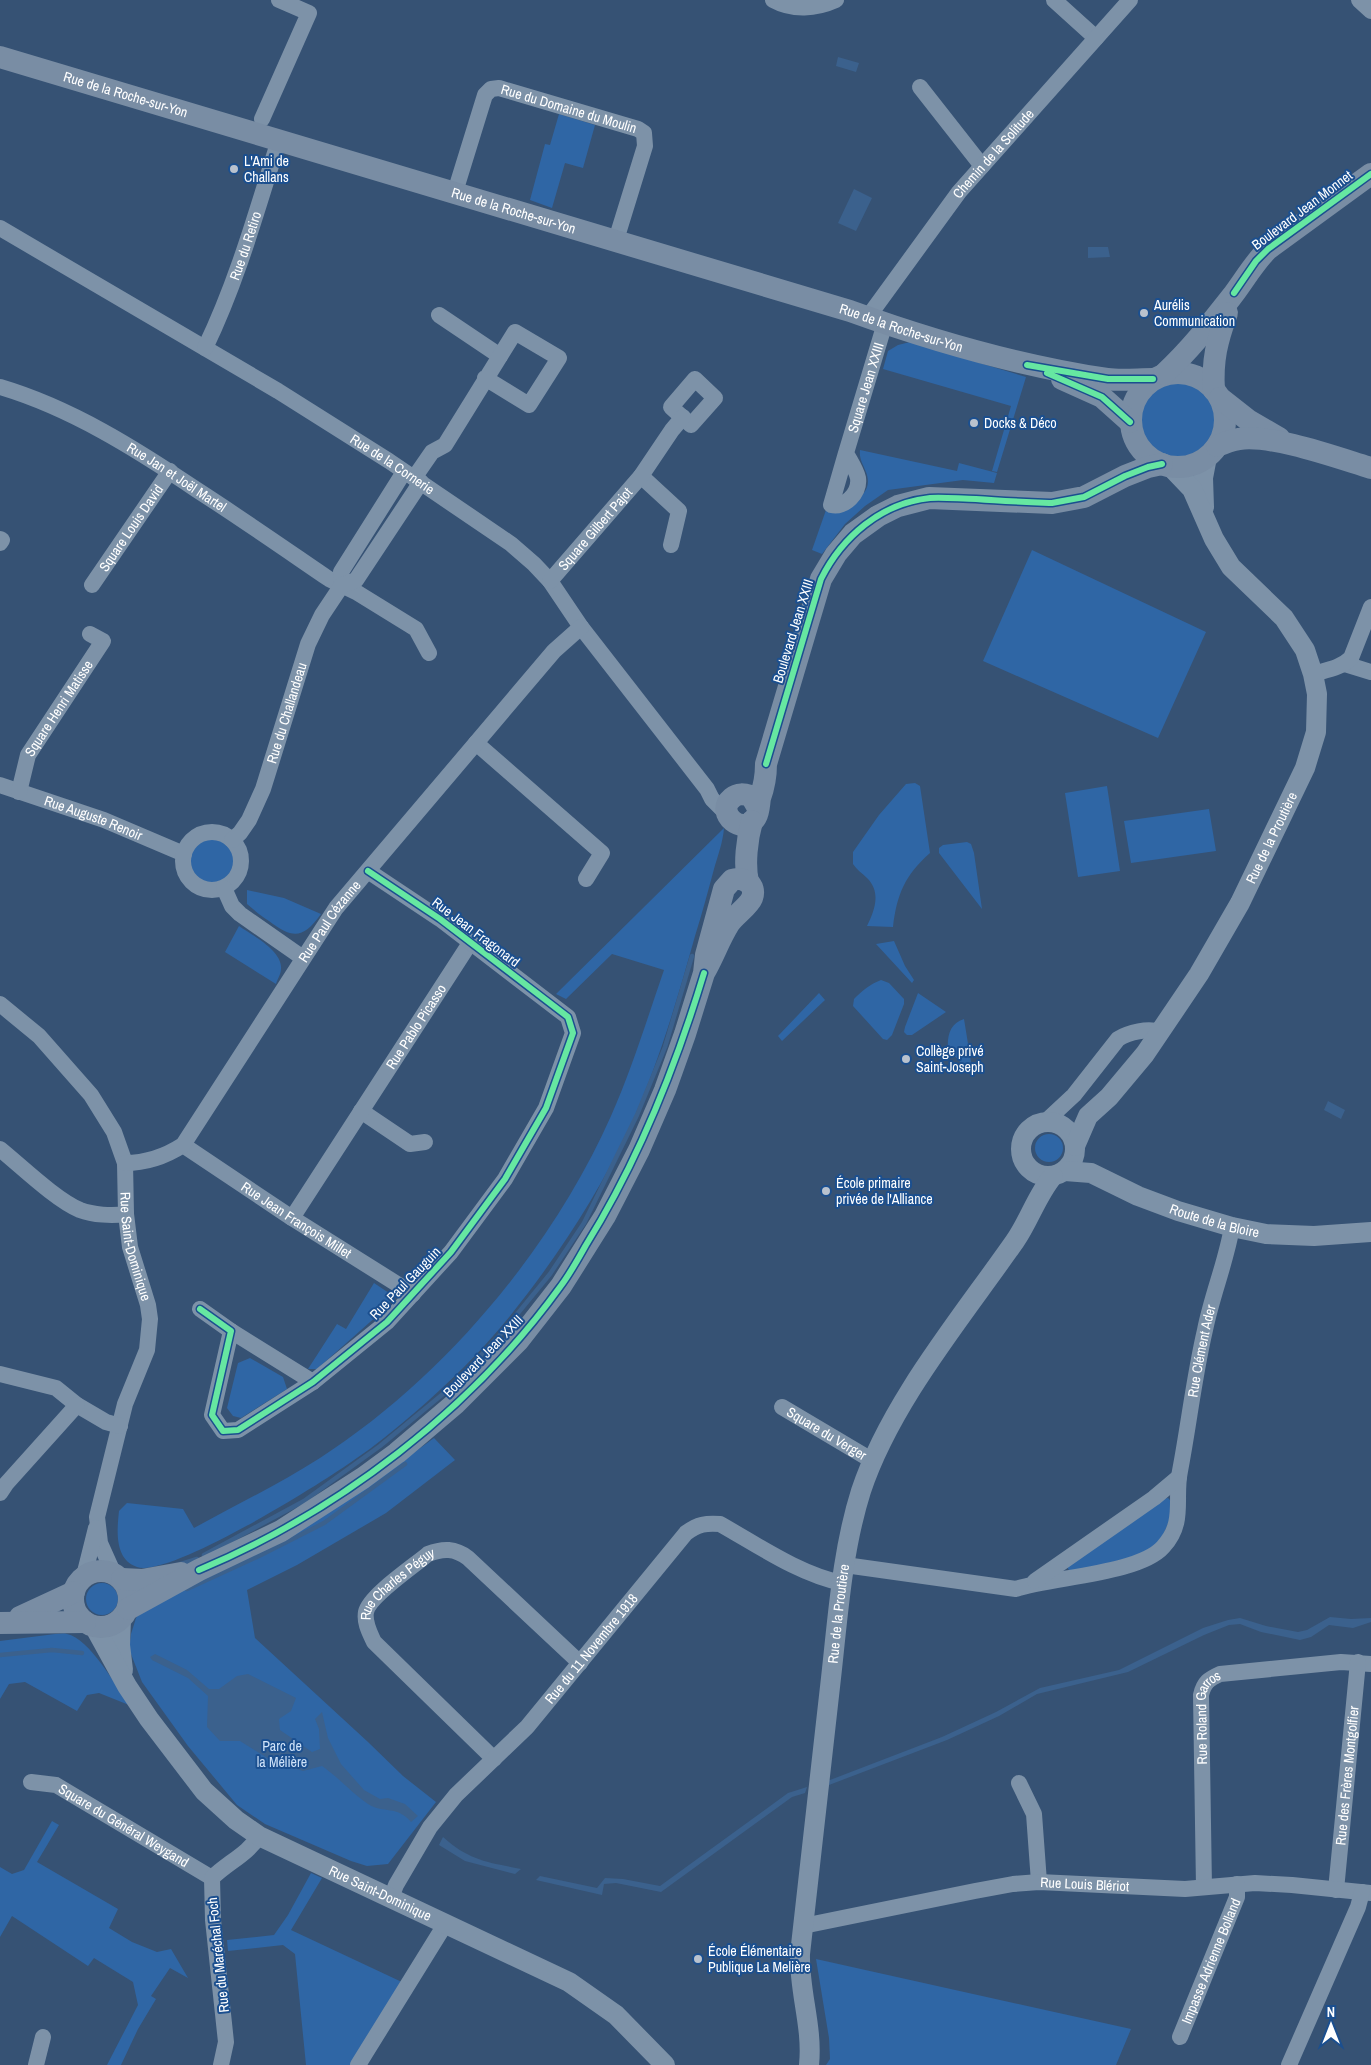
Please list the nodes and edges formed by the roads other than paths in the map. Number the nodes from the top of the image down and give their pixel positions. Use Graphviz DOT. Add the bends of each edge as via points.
graph roads {
  1 [pos="279,0"];
  2 [pos="773,0"];
  3 [pos="836,0"];
  4 [pos="1054,0"];
  5 [pos="1130,0"];
  6 [pos="1360,0"];
  7 [pos="1371,11"];
  8 [pos="1096,38"];
  9 [pos="0,57"];
  10 [pos="920,87"];
  11 [pos="262,119"];
  12 [pos="279,140"];
  13 [pos="982,166"];
  14 [pos="1371,174"];
  15 [pos="455,192"];
  16 [pos="0,228"];
  17 [pos="616,240"];
  18 [pos="1234,293"];
  19 [pos="439,315"];
  20 [pos="876,320"];
  21 [pos="205,348"];
  22 [pos="500,356"];
  23 [pos="1027,365"];
  24 [pos="1158,377"];
  25 [pos="485,378"];
  26 [pos="0,387"];
  27 [pos="1217,394"];
  28 [pos="683,418"];
  29 [pos="1132,429"];
  30 [pos="1294,445"];
  31 [pos="1212,451"];
  32 [pos="846,452"];
  33 [pos="1166,465"];
  34 [pos="1371,468"];
  35 [pos="170,471"];
  36 [pos="641,476"];
  37 [pos="413,477"];
  38 [pos="1102,487"];
  39 [pos="1205,517"];
  40 [pos="0,539"];
  41 [pos="0,543"];
  42 [pos="671,544"];
  43 [pos="550,582"];
  44 [pos="92,585"];
  45 [pos="342,586"];
  46 [pos="1371,607"];
  47 [pos="581,627"];
  48 [pos="90,634"];
  49 [pos="429,653"];
  50 [pos="1346,664"];
  51 [pos="1371,672"];
  52 [pos="1313,674"];
  53 [pos="476,743"];
  54 [pos="0,785"];
  55 [pos="19,792"];
  56 [pos="741,809"];
  57 [pos="232,840"];
  58 [pos="184,854"];
  59 [pos="368,870"];
  60 [pos="586,879"];
  61 [pos="734,885"];
  62 [pos="224,888"];
  63 [pos="470,943"];
  64 [pos="303,958"];
  65 [pos="704,973"];
  66 [pos="0,1004"];
  67 [pos="568,1017"];
  68 [pos="1160,1032"];
  69 [pos="361,1111"];
  70 [pos="1088,1116"];
  71 [pos="1052,1123"];
  72 [pos="425,1142"];
  73 [pos="183,1145"];
  74 [pos="1076,1147"];
  75 [pos="0,1149"];
  76 [pos="125,1163"];
  77 [pos="1027,1166"];
  78 [pos="1059,1173"];
  79 [pos="1091,1173"];
  80 [pos="1033,1212"];
  81 [pos="126,1214"];
  82 [pos="292,1218"];
  83 [pos="1232,1227"];
  84 [pos="1371,1232"];
  85 [pos="413,1294"];
  86 [pos="200,1309"];
  87 [pos="231,1331"];
  88 [pos="0,1374"];
  89 [pos="313,1382"];
  90 [pos="76,1405"];
  91 [pos="782,1407"];
  92 [pos="120,1426"];
  93 [pos="873,1461"];
  94 [pos="1179,1477"];
  95 [pos="0,1493"];
  96 [pos="97,1526"];
  97 [pos="199,1570"];
  98 [pos="844,1574"];
  99 [pos="118,1576"];
  100 [pos="1033,1583"];
  101 [pos="79,1584"];
  102 [pos="125,1614"];
  103 [pos="3,1623"];
  104 [pos="90,1624"];
  105 [pos="580,1663"];
  106 [pos="1364,1663"];
  107 [pos="127,1686"];
  108 [pos="494,1759"];
  109 [pos="31,1782"];
  110 [pos="1019,1783"];
  111 [pos="260,1836"];
  112 [pos="212,1878"];
  113 [pos="1039,1882"];
  114 [pos="1237,1884"];
  115 [pos="1204,1887"];
  116 [pos="1336,1890"];
  117 [pos="1367,1893"];
  118 [pos="391,1898"];
  119 [pos="446,1923"];
  120 [pos="803,1926"];
  121 [pos="43,2037"];
  122 [pos="1180,2037"];
  123 [pos="36,2065"];
  124 [pos="221,2065"];
  125 [pos="358,2065"];
  126 [pos="665,2065"];
  127 [pos="810,2065"];
  128 [pos="1289,2065"];
  1 -- 11 [label="street" via="309,13"];
  2 -- 3 [label="street" via="803,8 818,7"];
  4 -- 8 [label="street"];
  5 -- 8 [label="street, Chemin de la Solitude"];
  6 -- 7 [label="street"];
  8 -- 13 [label="street, Chemin de la Solitude"];
  9 -- 12 [label="main road, Rue de la Roche-sur-Yon"];
  10 -- 13 [label="street"];
  12 -- 15 [label="main road, Rue de la Roche-sur-Yon"];
  12 -- 21 [label="street, Rue du Retiro" via="246,243"];
  13 -- 20 [label="street, Chemin de la Solitude" via="872,310"];
  14 -- 18 [label="main road, Boulevard Jean Monnet" via="1268,249"];
  15 -- 17 [label="main road, Rue de la Roche-sur-Yon"];
  15 -- 17 [label="street, Rue du Domaine du Moulin" via="485,96 491,89 499,88 638,129 644,133 646,146"];
  16 -- 21 [label="street, Rue de la Cornerie"];
  17 -- 20 [label="main road, Rue de la Roche-sur-Yon"];
  18 -- 24 [label="main road, Boulevard Jean Monnet" via="1191,348"];
  18 -- 27 [label="main road, Boulevard Jean Monnet" via="1215,350"];
  19 -- 22 [label="street"];
  20 -- 23 [label="main road, Rue de la Roche-sur-Yon"];
  20 -- 32 [label="street, Square Jean XXIII"];
  21 -- 37 [label="street, Rue de la Cornerie"];
  22 -- 25 [label="street, Rue du Challandeau"];
  22 -- 25 [label="street, Rue du Challandeau" via="515,332 559,358 529,405"];
  23 -- 24 [label="main road, Rue de la Roche-sur-Yon" via="1108,379"];
  23 -- 29 [label="main road, Rue de la Roche-sur-Yon" via="1102,397"];
  24 -- 27 [label="main road" via="1186,373 1197,376"];
  24 -- 29 [label="main road" via="1143,387 1136,397 1131,409"];
  25 -- 37 [label="street, Rue du Challandeau" via="444,445 432,452"];
  26 -- 35 [label="street, Rue Jan et Joël Martel" via="47,403"];
  27 -- 30 [label="main road" via="1263,430"];
  27 -- 31 [label="main road" via="1225,417 1224,427"];
  28 -- 36 [label="street, Square Gilbert Pajot"];
  29 -- 33 [label="main road" via="1144,454"];
  29 -- 38 [label="main road" via="1118,468"];
  30 -- 31 [label="main road" via="1250,438 1239,439"];
  30 -- 34 [label="main road"];
  31 -- 33 [label="main road" via="1189,465"];
  31 -- 39 [label="street" via="1202,487"];
  33 -- 38 [label="main road, Boulevard Jean XXIII" via="1141,470"];
  33 -- 39 [label="street" via="1192,489"];
  35 -- 44 [label="street, Square Louis David"];
  35 -- 45 [label="street, Rue Jan et Joël Martel"];
  36 -- 42 [label="street, Square Gilbert Pajot" via="679,511"];
  36 -- 43 [label="street, Square Gilbert Pajot"];
  37 -- 43 [label="street, Rue de la Cornerie" via="511,544"];
  37 -- 45 [label="street, Rue du Challandeau" via="341,572"];
  38 -- 56 [label="main road, Boulevard Jean XXIII" via="1084,497 1052,503 929,498 898,506 853,534 821,579 766,773"];
  39 -- 52 [label="street, Rue de la Proutière" via="1231,566 1295,633"];
  40 -- 41 [label="street"];
  43 -- 47 [label="street, Rue de la Cornerie"];
  45 -- 49 [label="street, Rue Jan et Joël Martel" via="416,629"];
  45 -- 57 [label="street, Rue du Challandeau" via="322,615 308,644 255,809"];
  46 -- 50 [label="street"];
  47 -- 53 [label="street, Rue Paul Cézanne" via="554,651"];
  47 -- 56 [label="street, Rue de la Cornerie" via="707,789"];
  48 -- 55 [label="street, Square Henri Matisse" via="103,641 28,755"];
  50 -- 51 [label="street"];
  50 -- 52 [label="street"];
  52 -- 68 [label="street, Rue de la Proutière" via="1318,713 1305,768 1240,903 1199,974"];
  53 -- 59 [label="street, Rue Paul Cézanne"];
  53 -- 60 [label="street" via="602,853"];
  54 -- 55 [label="street, Rue Auguste Renoir"];
  55 -- 58 [label="street, Rue Auguste Renoir" via="104,820"];
  56 -- 61 [label="main road, Boulevard Jean XXIII"];
  57 -- 58 [label="street" via="214,832 201,834 190,843"];
  57 -- 62 [label="street" via="239,850 241,863 234,880"];
  58 -- 62 [label="street" via="184,868 191,881 210,890"];
  59 -- 63 [label="street, Rue Jean Fragonard"];
  59 -- 64 [label="street, Rue Paul Cézanne" via="336,908"];
  61 -- 65 [label="main road, Boulevard Jean XXIII" via="706,955"];
  61 -- 65 [label="main road, Boulevard Jean XXIII" via="724,898 730,905 744,907 728,925"];
  62 -- 64 [label="street" via="232,906 240,914"];
  63 -- 67 [label="street, Rue Jean Fragonard"];
  63 -- 69 [label="street, Rue Pablo Picasso"];
  64 -- 73 [label="street, Rue Paul Cézanne"];
  65 -- 97 [label="main road, Boulevard Jean XXIII" via="665,1090 605,1216 561,1286 518,1341 456,1403 397,1454 281,1531"];
  66 -- 76 [label="street, Rue Saint-Dominique" via="39,1036 91,1095 114,1132"];
  67 -- 85 [label="street, Rue Paul Gauguin" via="573,1033 546,1108 505,1179 451,1252"];
  68 -- 70 [label="street, Rue de la Proutière" via="1109,1097"];
  68 -- 71 [label="street" via="1153,1030 1118,1039"];
  69 -- 72 [label="street" via="410,1144"];
  69 -- 82 [label="street, Rue Pablo Picasso"];
  70 -- 71 [label="street"];
  70 -- 74 [label="street, Rue de la Proutière"];
  71 -- 74 [label="street" via="1072,1135"];
  71 -- 77 [label="street" via="1032,1127 1022,1141 1021,1152"];
  73 -- 76 [label="street" via="169,1154"];
  73 -- 82 [label="street, Rue Jean François Millet"];
  74 -- 78 [label="street, Rue de la Proutière" via="1072,1163"];
  74 -- 79 [label="street"];
  75 -- 81 [label="street" via="80,1210"];
  76 -- 81 [label="street, Rue Saint-Dominique"];
  77 -- 78 [label="street" via="1038,1174"];
  77 -- 80 [label="street"];
  78 -- 79 [label="street, Route de la Bloire"];
  78 -- 80 [label="street, Rue de la Proutière"];
  79 -- 83 [label="street, Route de la Bloire" via="1146,1199"];
  80 -- 93 [label="street, Rue de la Proutière" via="942,1343 908,1396"];
  81 -- 92 [label="street, Rue Saint-Dominique" via="130,1247 150,1319 147,1350"];
  82 -- 85 [label="street, Rue Jean François Millet"];
  83 -- 84 [label="street, Route de la Bloire" via="1291,1236"];
  83 -- 94 [label="street, Rue Clément Ader" via="1205,1328"];
  85 -- 89 [label="street, Rue Paul Gauguin" via="387,1322"];
  86 -- 87 [label="street"];
  87 -- 89 [label="street"];
  87 -- 89 [label="street, Rue Paul Gauguin" via="212,1415 223,1431 238,1430"];
  88 -- 90 [label="street" via="56,1388"];
  90 -- 92 [label="street"];
  90 -- 95 [label="street"];
  91 -- 93 [label="street, Square du Verger"];
  92 -- 96 [label="street, Rue Saint-Dominique" via="99,1506"];
  93 -- 98 [label="street, Rue de la Proutière" via="860,1494"];
  94 -- 100 [label="street, Rue Clément Ader"];
  94 -- 100 [label="street, Rue Clément Ader" via="1180,1510 1163,1548 1144,1560 1119,1568"];
  96 -- 99 [label="street, Rue Saint-Dominique" via="100,1543"];
  96 -- 101 [label="street, Rue Saint-Dominique"];
  97 -- 99 [label="main road" via="142,1580"];
  97 -- 102 [label="main road"];
  98 -- 100 [label="street, Rue Clément Ader" via="1016,1588"];
  98 -- 105 [label="street, Rue du 11 Novembre 1918" via="830,1580 802,1570 720,1524 696,1525 686,1533"];
  98 -- 120 [label="street, Rue de la Proutière"];
  99 -- 101 [label="main road" via="98,1570"];
  99 -- 102 [label="main road" via="130,1593"];
  101 -- 103 [label="main road" via="44,1607"];
  101 -- 104 [label="main road" via="73,1599 76,1612"];
  102 -- 104 [label="main road" via="109,1626"];
  102 -- 107 [label="street, Rue Saint-Dominique" via="121,1659"];
  103 -- 104 [label="main road"];
  104 -- 107 [label="street, Rue Saint-Dominique"];
  105 -- 108 [label="street, Rue du 11 Novembre 1918" via="527,1727"];
  105 -- 108 [label="street, Rue Charles Péguy" via="468,1558 452,1549 439,1549 428,1554 372,1600 366,1612 366,1624 374,1642"];
  106 -- 115 [label="street, Rue Roland Garros" via="1303,1665 1220,1674 1209,1678 1203,1686"];
  106 -- 116 [label="street, Rue des Frères Montgolfier"];
  107 -- 111 [label="street, Rue Saint-Dominique" via="204,1791 236,1820"];
  108 -- 118 [label="street, Rue du 11 Novembre 1918" via="456,1795 430,1827"];
  109 -- 112 [label="street, Square du Général Weygand" via="56,1785"];
  110 -- 113 [label="street" via="1034,1814"];
  111 -- 112 [label="street, Rue du Maréchal Foch"];
  111 -- 118 [label="street, Rue Saint-Dominique"];
  112 -- 124 [label="street, Rue du Maréchal Foch" via="226,2042"];
  113 -- 115 [label="street, Rue Louis Blériot"];
  113 -- 120 [label="street, Rue Louis Blériot" via="975,1891"];
  114 -- 115 [label="street, Rue Louis Blériot"];
  114 -- 116 [label="street, Rue Louis Blériot"];
  114 -- 122 [label="street, Impasse Adrienne Bolland" via="1237,1897"];
  116 -- 117 [label="street, Rue Louis Blériot"];
  117 -- 128 [label="street"];
  118 -- 119 [label="street, Rue Saint-Dominique"];
  119 -- 125 [label="street"];
  119 -- 126 [label="street, Rue Saint-Dominique" via="569,1982 616,2015"];
  120 -- 127 [label="street, Rue de la Proutière" via="800,1967 810,2037"];
  121 -- 123 [label="street"];
}
